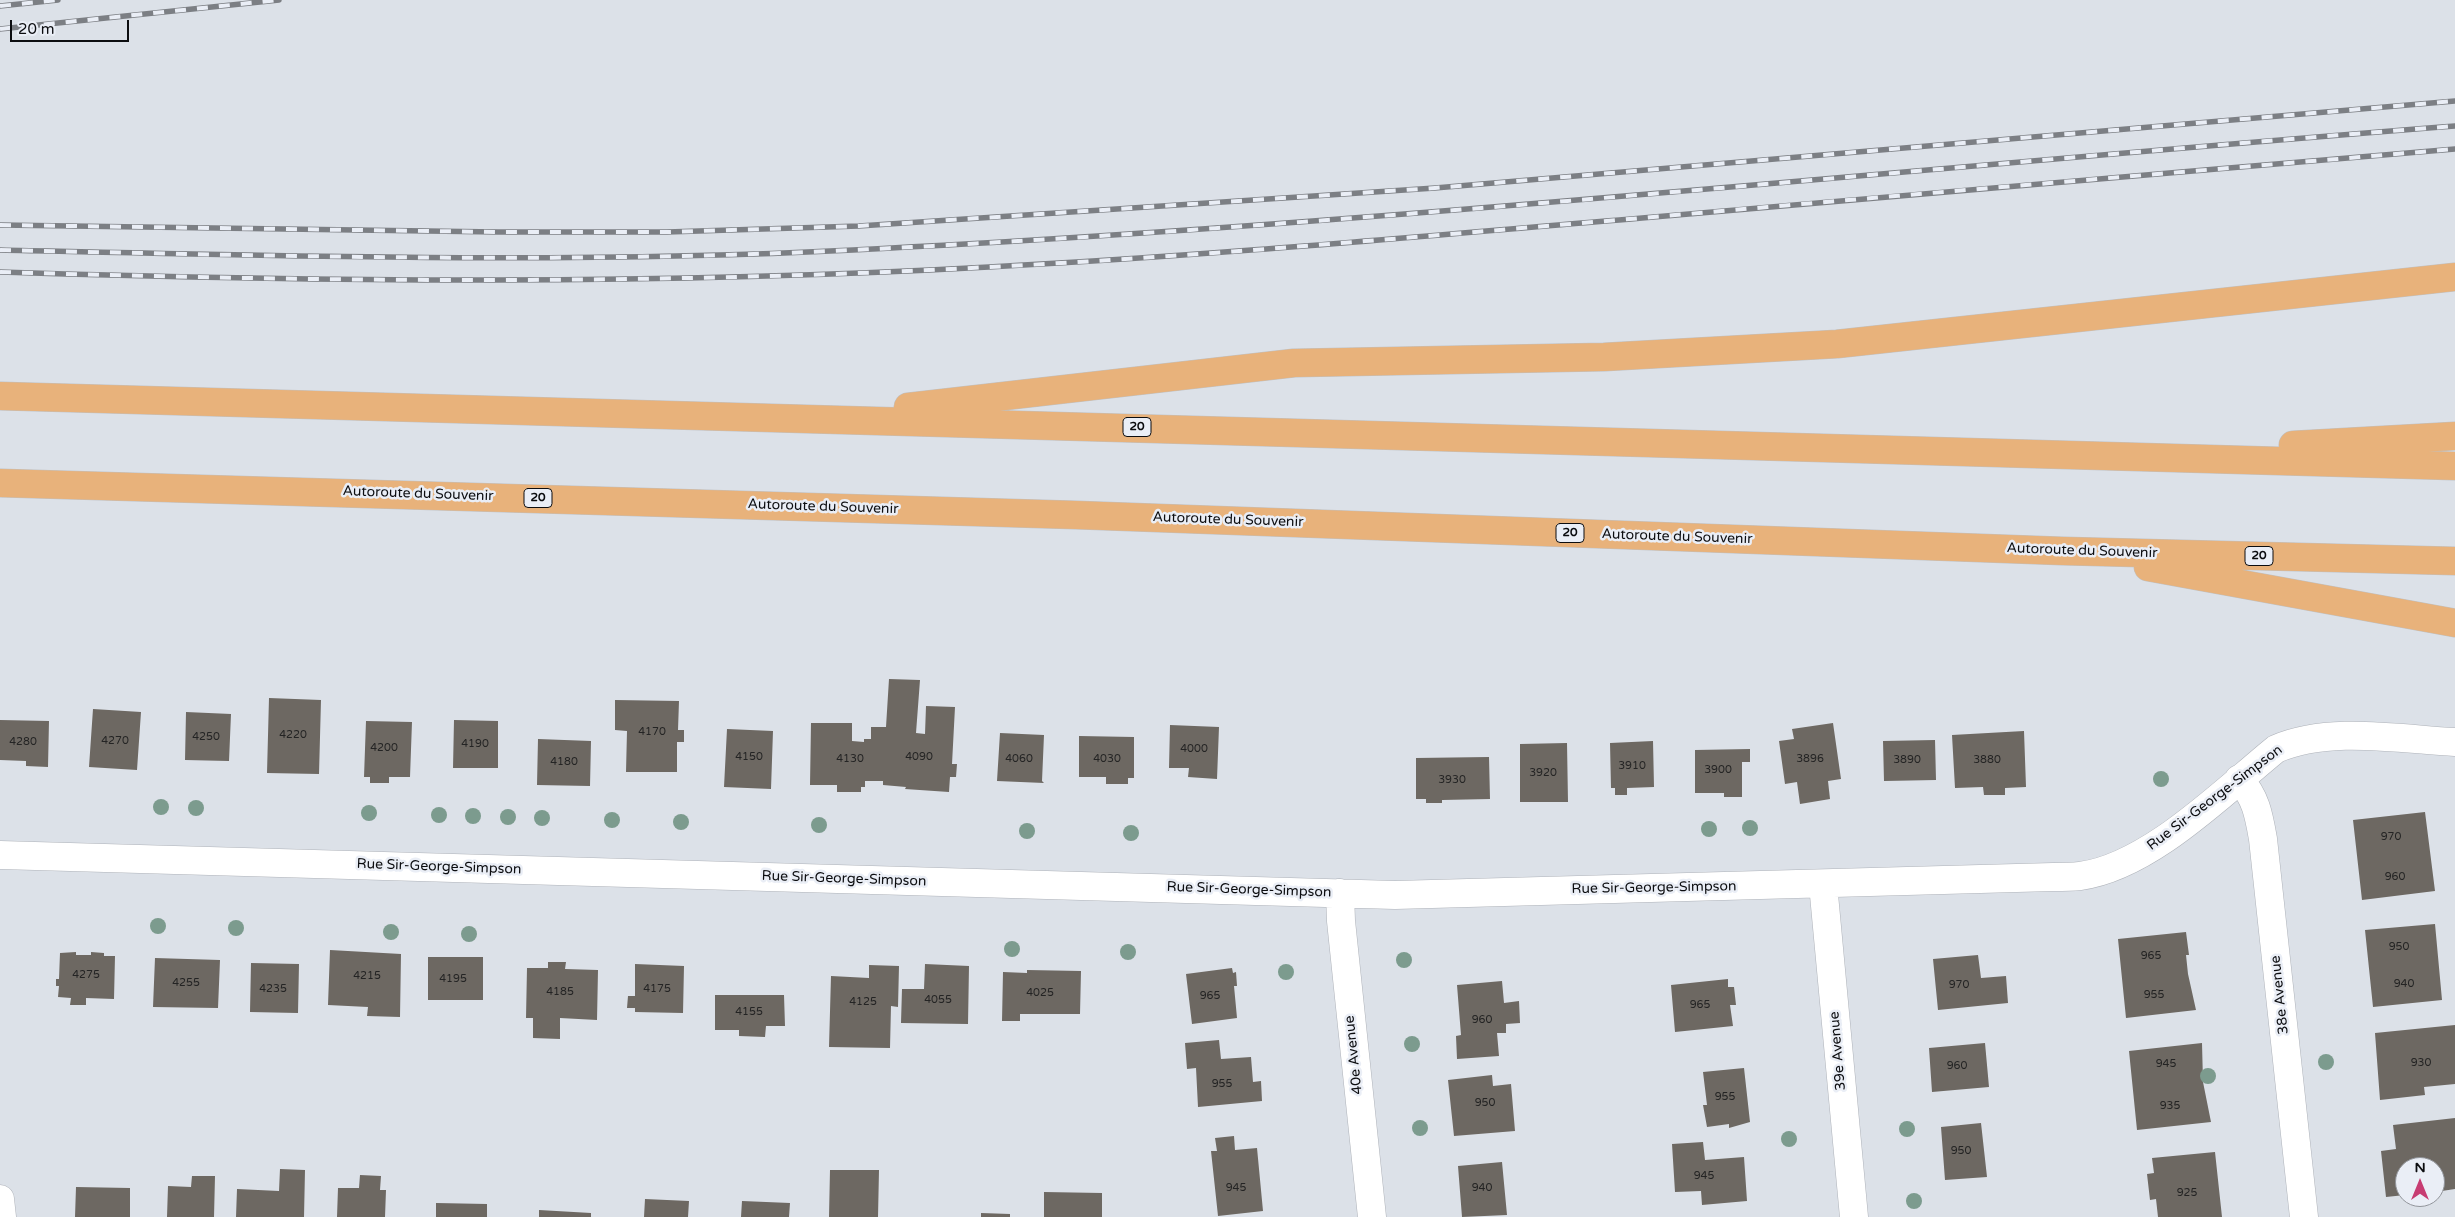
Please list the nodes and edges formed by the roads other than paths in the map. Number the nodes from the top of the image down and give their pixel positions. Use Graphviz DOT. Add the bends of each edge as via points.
graph roads {
  1 [pos="2455,277"];
  2 [pos="0,396"];
  3 [pos="812,418"];
  4 [pos="2455,436"];
  5 [pos="2102,456"];
  6 [pos="2455,466"];
  7 [pos="0,483"];
  8 [pos="2063,551"];
  9 [pos="2455,561"];
  10 [pos="2455,623"];
  11 [pos="2455,742"];
  12 [pos="2239,779"];
  13 [pos="0,855"];
  14 [pos="1824,884"];
  15 [pos="1340,893"];
  16 [pos="0,1199"];
  17 [pos="2,1217"];
  18 [pos="1372,1217"];
  19 [pos="1854,1217"];
  20 [pos="2304,1217"];
  1 -- 3 [label="highway" via="1837,344 1604,358 1294,363"];
  2 -- 3 [label="highway, 20"];
  3 -- 5 [label="highway, 20"];
  4 -- 5 [label="highway"];
  5 -- 6 [label="highway, 20"];
  7 -- 8 [label="highway, Autoroute du Souvenir / 20" via="1076,515"];
  8 -- 9 [label="highway, Autoroute du Souvenir / 20"];
  8 -- 10 [label="highway"];
  11 -- 12 [label="street, Rue Sir-George-Simpson" via="2331,735 2304,739 2276,749"];
  12 -- 14 [label="street, Rue Sir-George-Simpson" via="2167,837 2144,852 2104,870 2053,878"];
  12 -- 20 [label="street, 38e Avenue" via="2255,802 2263,839"];
  13 -- 15 [label="street, Rue Sir-George-Simpson"];
  14 -- 15 [label="street, Rue Sir-George-Simpson" via="1395,895"];
  14 -- 19 [label="street, 39e Avenue"];
  15 -- 18 [label="street, 40e Avenue"];
  16 -- 17 [label="street"];
}
